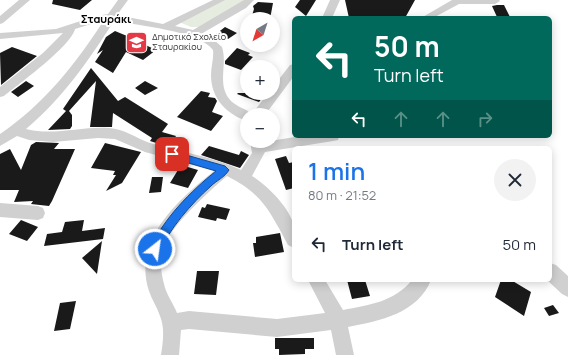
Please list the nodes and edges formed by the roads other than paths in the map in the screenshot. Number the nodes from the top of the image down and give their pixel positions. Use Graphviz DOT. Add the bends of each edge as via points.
graph roads {
  1 [pos="25,0"];
  2 [pos="123,0"];
  3 [pos="220,0"];
  4 [pos="249,0"];
  5 [pos="335,0"];
  6 [pos="495,1"];
  7 [pos="331,15"];
  8 [pos="430,16"];
  9 [pos="110,17"];
  10 [pos="0,21"];
  11 [pos="165,27"];
  12 [pos="70,29"];
  13 [pos="195,33"];
  14 [pos="0,36"];
  15 [pos="292,71"];
  16 [pos="0,93"];
  17 [pos="263,108"];
  18 [pos="240,113"];
  19 [pos="17,131"];
  20 [pos="316,138"];
  21 [pos="0,141"];
  22 [pos="280,142"];
  23 [pos="258,148"];
  24 [pos="225,170"];
  25 [pos="244,177"];
  26 [pos="0,210"];
  27 [pos="38,213"];
  28 [pos="292,237"];
  29 [pos="552,273"];
  30 [pos="317,282"];
  31 [pos="421,282"];
  32 [pos="568,288"];
  33 [pos="338,319"];
  34 [pos="172,324"];
  35 [pos="170,355"];
  36 [pos="345,355"];
  1 -- 10 [label="street"];
  2 -- 9 [label="street"];
  3 -- 11 [label="street"];
  4 -- 13 [label="street"];
  5 -- 7 [label="street"];
  6 -- 8 [label="street" via="457,1"];
  9 -- 11 [label="street"];
  9 -- 12 [label="street" via="95,19"];
  9 -- 19 [label="street" via="57,93"];
  11 -- 13 [label="street"];
  12 -- 14 [label="street"];
  12 -- 16 [label="street" via="47,55"];
  13 -- 18 [label="street" via="218,48 217,76 220,92 225,103"];
  15 -- 17 [label="street"];
  19 -- 21 [label="street"];
  19 -- 24 [label="street" via="40,137 112,133 144,146"];
  20 -- 22 [label="street"];
  23 -- 25 [label="street" via="259,154"];
  24 -- 25 [label="street"];
  24 -- 34 [label="street" via="200,191 156,245 153,262 156,284"];
  25 -- 28 [label="street" via="269,198"];
  26 -- 27 [label="street"];
  29 -- 32 [label="street"];
  30 -- 33 [label="street"];
  31 -- 33 [label="street" via="396,306 375,313"];
  33 -- 34 [label="street" via="283,328 189,320"];
  33 -- 36 [label="street"];
  34 -- 35 [label="street"];
}
